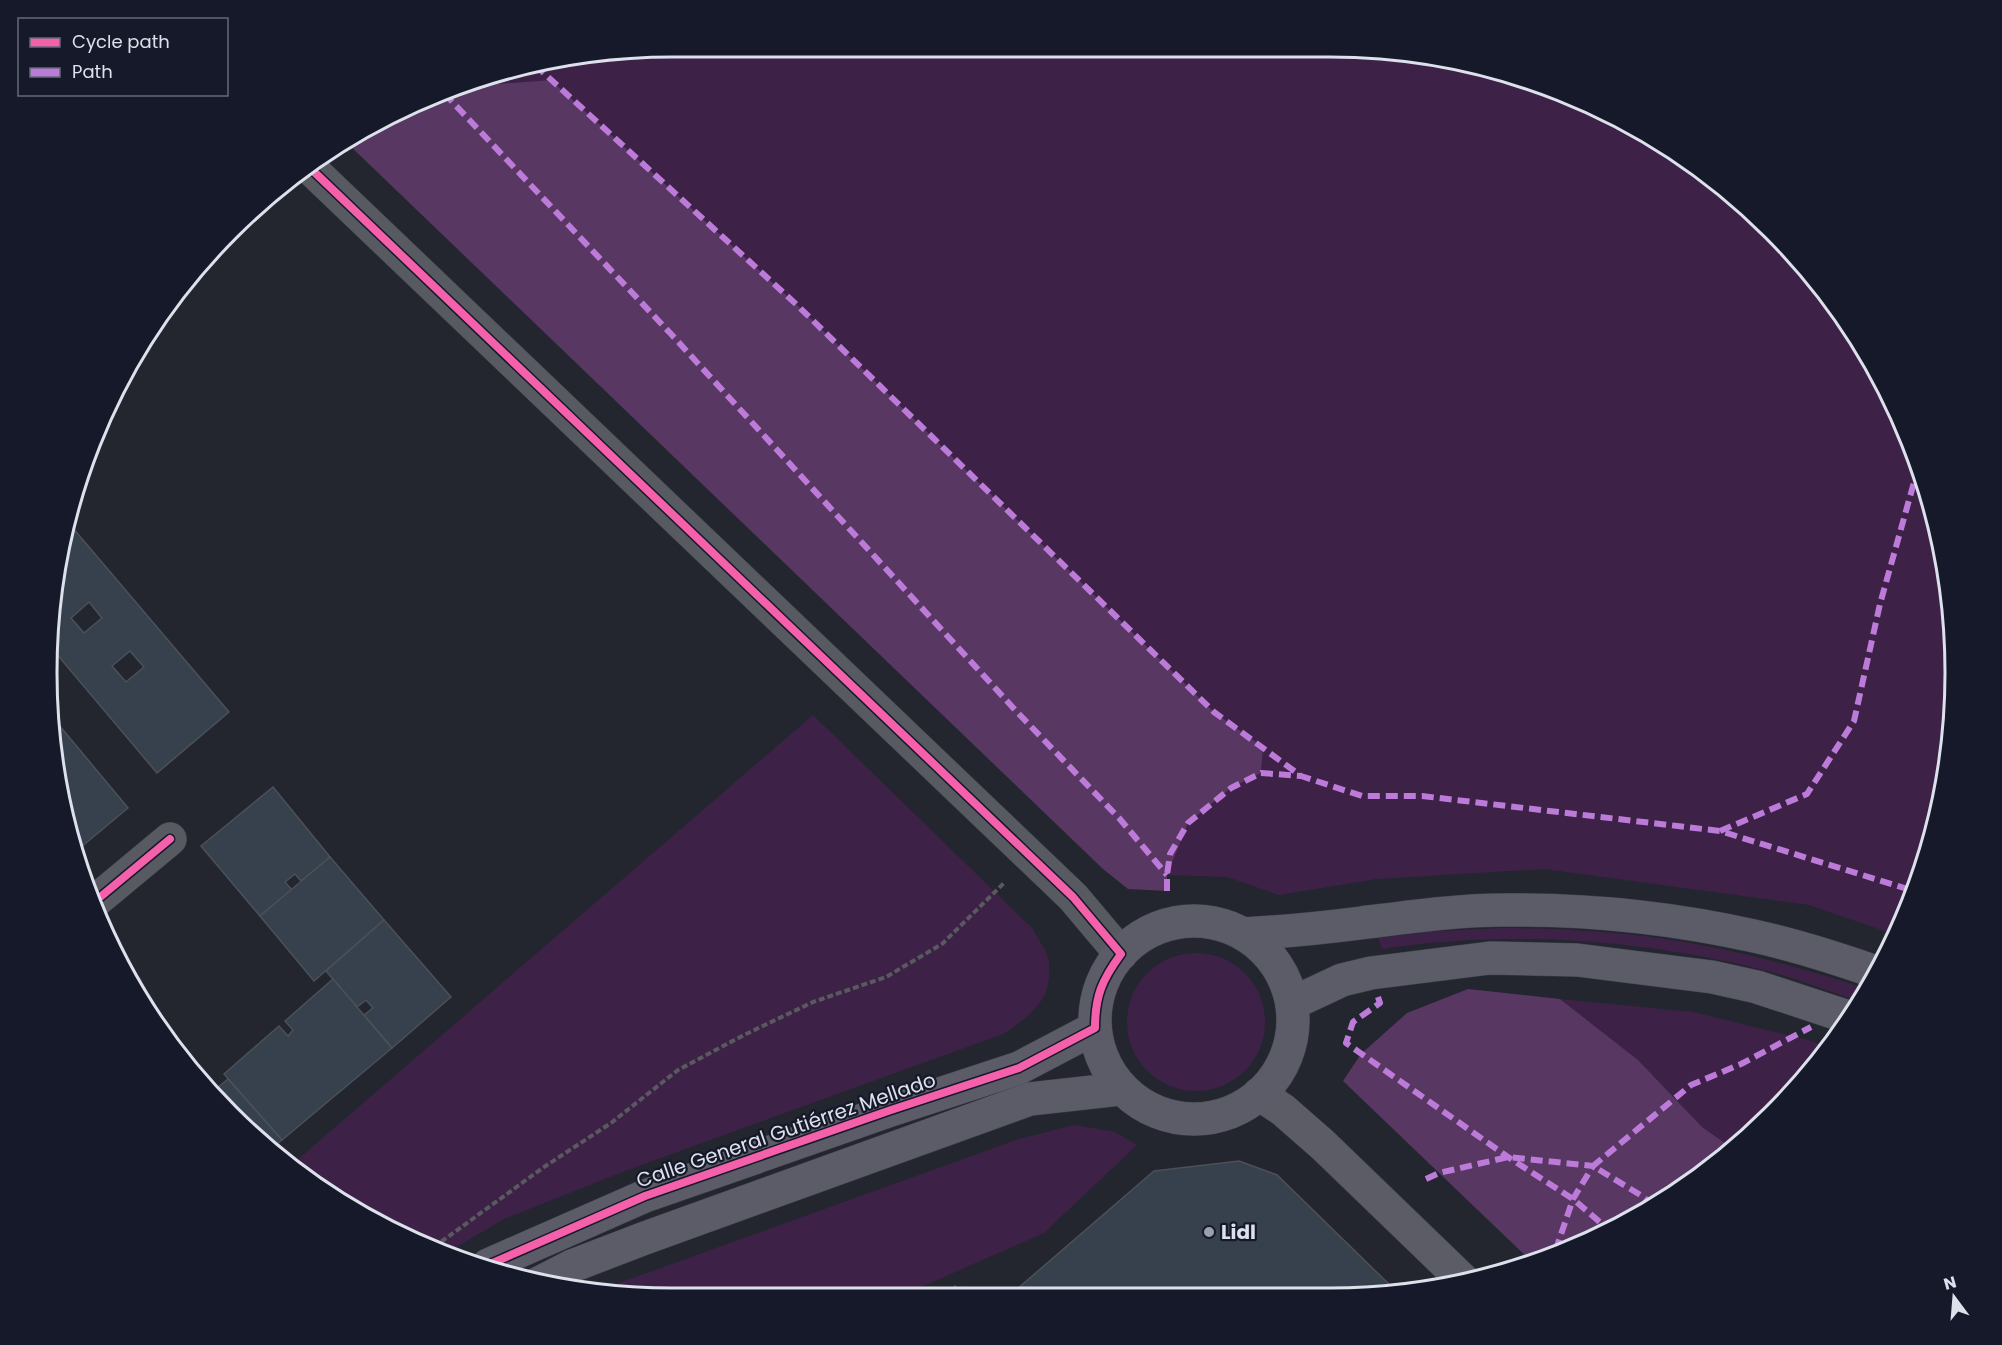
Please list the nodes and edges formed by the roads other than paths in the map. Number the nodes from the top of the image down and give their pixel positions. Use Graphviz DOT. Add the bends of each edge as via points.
graph roads {
  1 [pos="315,172"];
  2 [pos="170,839"];
  3 [pos="100,897"];
  4 [pos="1243,934"];
  5 [pos="1121,954"];
  6 [pos="1869,970"];
  7 [pos="1293,1002"];
  8 [pos="1841,1015"];
  9 [pos="1095,1028"];
  10 [pos="1120,1089"];
  11 [pos="1259,1094"];
  12 [pos="496,1262"];
  13 [pos="1457,1274"];
  14 [pos="552,1276"];
  1 -- 5 [label="street" via="1073,897"];
  2 -- 3 [label="street"];
  4 -- 5 [label="main road" via="1213,923 1182,923 1145,933"];
  4 -- 6 [label="main road" via="1494,910 1591,913 1754,936"];
  4 -- 7 [label="main road" via="1269,952 1281,967"];
  5 -- 9 [label="main road" via="1100,987"];
  7 -- 8 [label="main road" via="1342,980 1371,973 1490,958 1577,960 1712,977 1757,987"];
  7 -- 11 [label="main road" via="1294,1028 1287,1051 1278,1072"];
  9 -- 10 [label="main road" via="1103,1061"];
  9 -- 12 [label="main road, Calle General Gutiérrez Mellado" via="1019,1068 645,1196"];
  10 -- 11 [label="main road" via="1145,1107 1174,1118 1203,1117 1246,1104"];
  10 -- 14 [label="main road" via="1030,1099 656,1234"];
  11 -- 13 [label="main road" via="1323,1145"];
}
